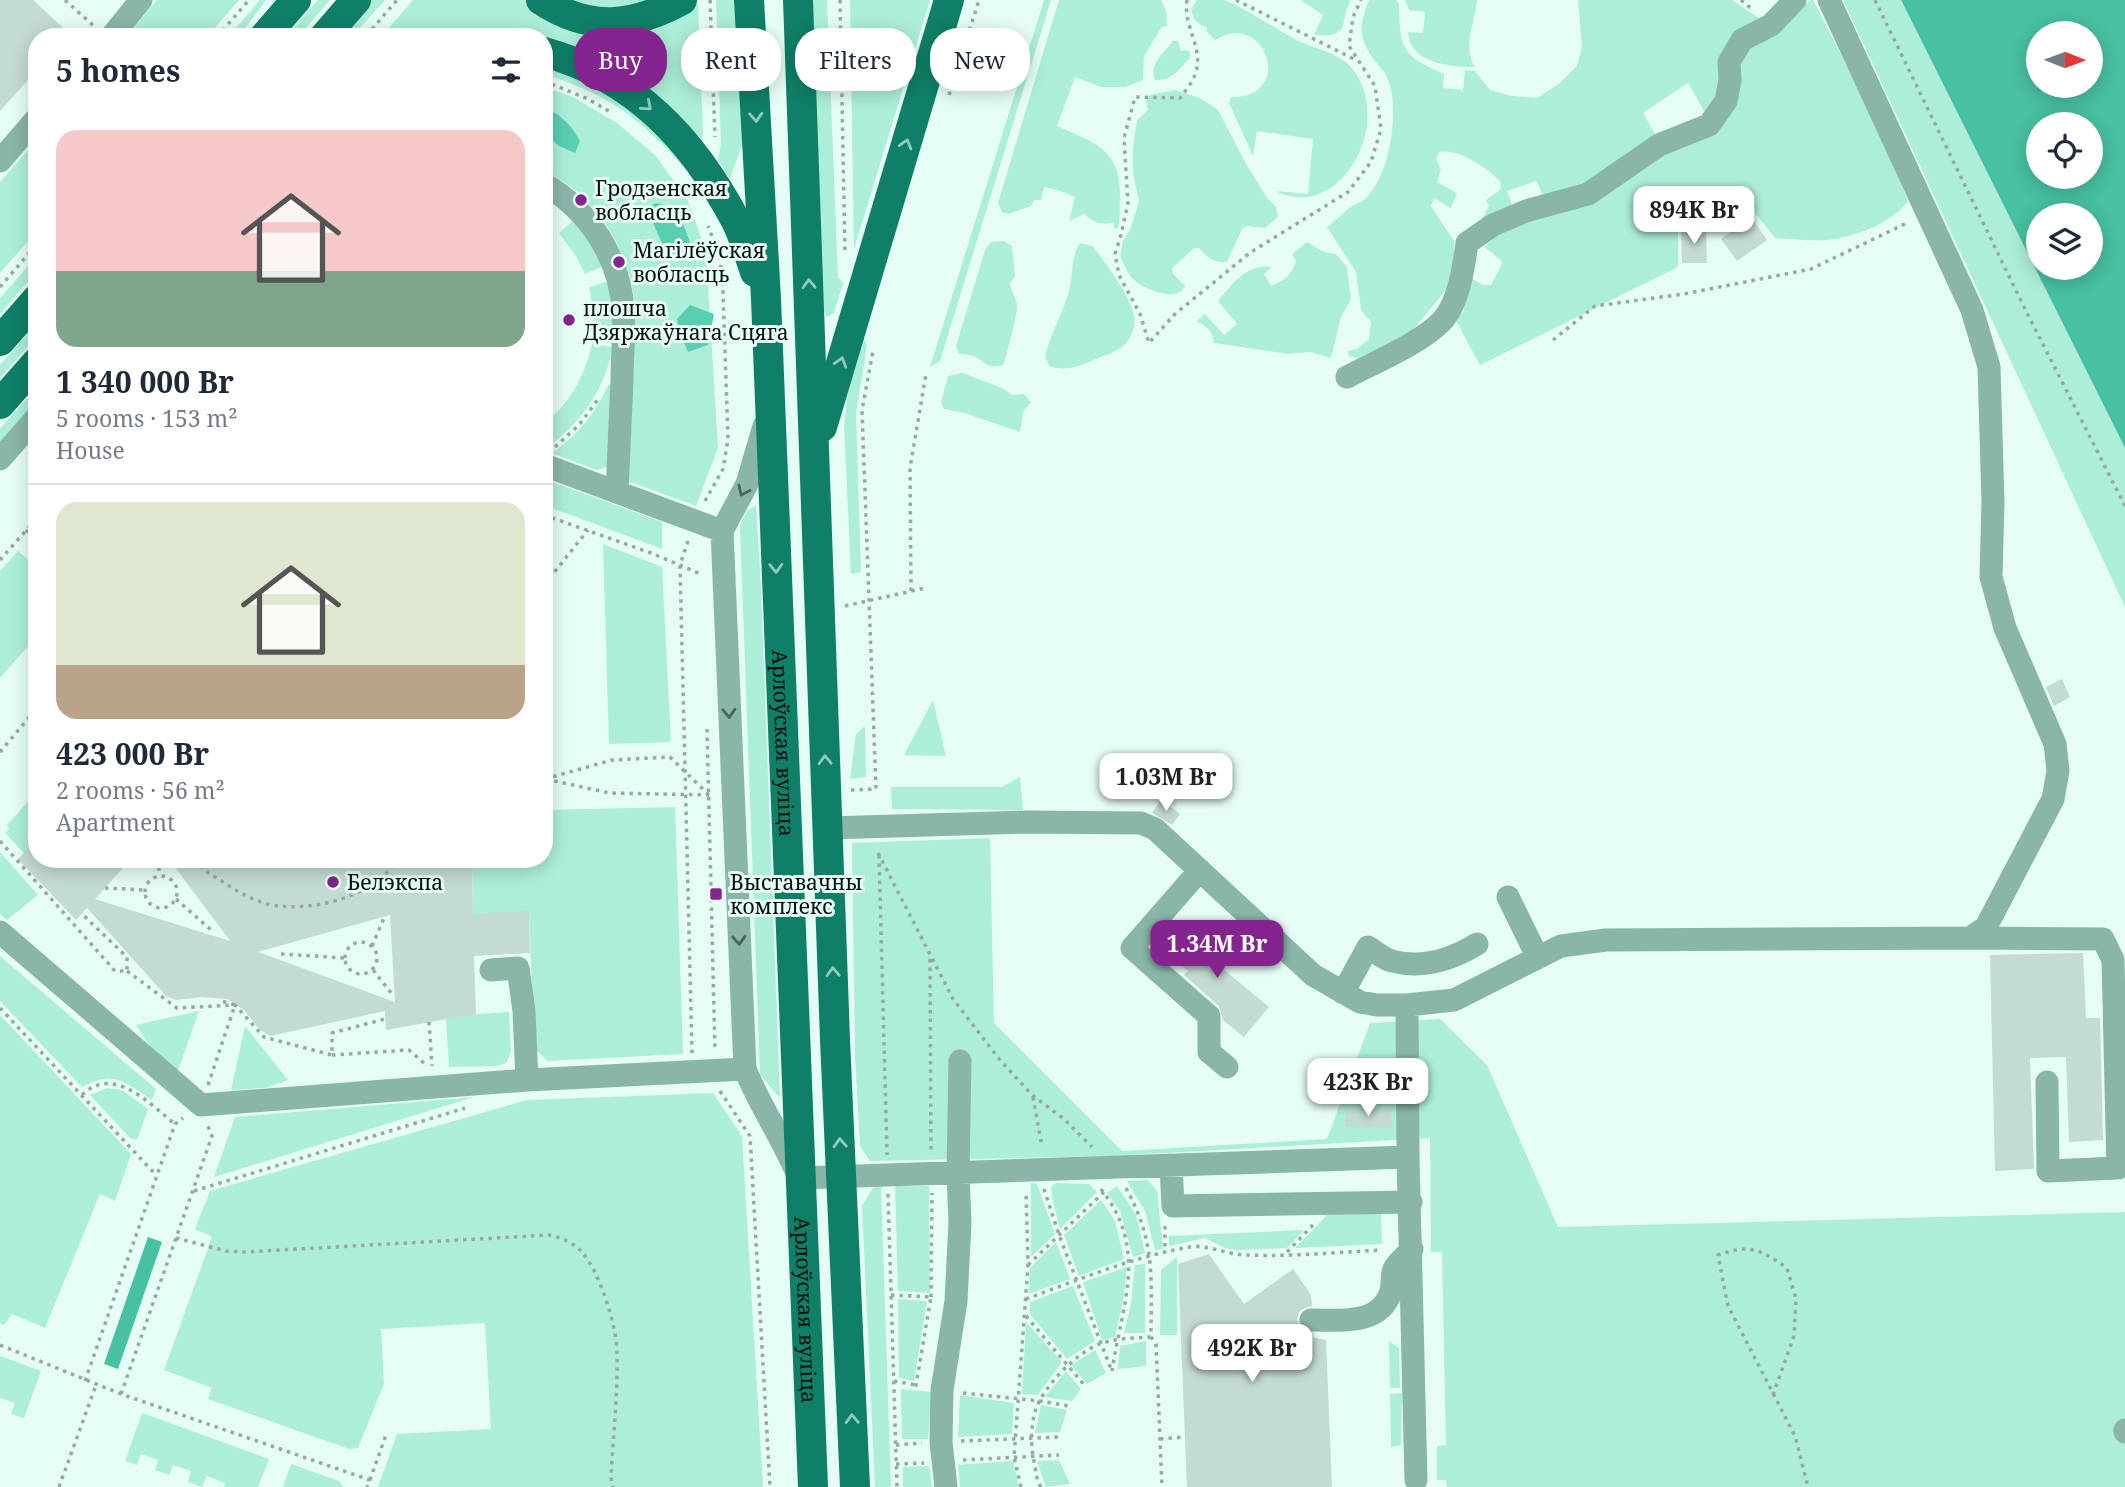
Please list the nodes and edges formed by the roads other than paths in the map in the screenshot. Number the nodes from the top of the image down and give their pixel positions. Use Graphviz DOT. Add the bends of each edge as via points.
graph roads {
  1 [pos="279,0"];
  2 [pos="296,0"];
  3 [pos="356,0"];
  4 [pos="541,0"];
  5 [pos="682,0"];
  6 [pos="749,0"];
  7 [pos="798,0"];
  8 [pos="948,0"];
  9 [pos="1795,0"];
  10 [pos="1829,0"];
  11 [pos="127,5"];
  12 [pos="107,28"];
  13 [pos="269,28"];
  14 [pos="271,28"];
  15 [pos="332,28"];
  16 [pos="553,55"];
  17 [pos="28,128"];
  18 [pos="0,161"];
  19 [pos="553,190"];
  20 [pos="766,299"];
  21 [pos="28,309"];
  22 [pos="0,341"];
  23 [pos="28,372"];
  24 [pos="1347,377"];
  25 [pos="769,402"];
  26 [pos="0,404"];
  27 [pos="28,427"];
  28 [pos="815,450"];
  29 [pos="0,459"];
  30 [pos="553,461"];
  31 [pos="617,492"];
  32 [pos="722,531"];
  33 [pos="828,828"];
  34 [pos="785,829"];
  35 [pos="1200,870"];
  36 [pos="1508,897"];
  37 [pos="0,932"];
  38 [pos="1970,938"];
  39 [pos="1477,944"];
  40 [pos="1537,956"];
  41 [pos="491,970"];
  42 [pos="1343,993"];
  43 [pos="1406,1005"];
  44 [pos="960,1061"];
  45 [pos="1227,1067"];
  46 [pos="744,1069"];
  47 [pos="527,1080"];
  48 [pos="2047,1082"];
  49 [pos="1408,1157"];
  50 [pos="1171,1165"];
  51 [pos="958,1173"];
  52 [pos="799,1178"];
  53 [pos="842,1178"];
  54 [pos="1411,1202"];
  55 [pos="1412,1249"];
  56 [pos="1311,1320"];
  57 [pos="1416,1480"];
  58 [pos="813,1487"];
  59 [pos="855,1487"];
  60 [pos="946,1487"];
  1 -- 13 [label="main road"];
  2 -- 14 [label="main road"];
  3 -- 15 [label="main road"];
  4 -- 5 [label="main road" via="568,15 609,23 634,20"];
  6 -- 20 [label="main road, Арлоўская вуліца, one-way"];
  28 -- 7 [label="main road, Арлоўская вуліца, one-way"];
  28 -- 8 [label="main road, one-way"];
  9 -- 24 [label="lane" via="1771,25 1742,40 1729,62 1726,101 1709,125 1660,145 1588,194 1526,211 1467,243 1462,282 1443,320"];
  10 -- 38 [label="lane" via="1972,310 1989,366 1991,577 2005,628 2055,744 2058,771 2048,812 1986,927"];
  11 -- 12 [label="lane"];
  16 -- 20 [label="main road, one-way" via="597,71 636,97 686,143 737,223"];
  17 -- 18 [label="lane"];
  19 -- 31 [label="lane" via="595,231 621,289 624,323"];
  20 -- 25 [label="main road, Арлоўская вуліца"];
  21 -- 22 [label="main road"];
  23 -- 26 [label="main road"];
  25 -- 32 [label="lane, one-way" via="757,457"];
  25 -- 34 [label="main road, Арлоўская вуліца, one-way"];
  27 -- 29 [label="lane"];
  33 -- 28 [label="main road, Арлоўская вуліца, one-way"];
  30 -- 31 [label="lane"];
  31 -- 32 [label="lane"];
  32 -- 46 [label="lane, one-way"];
  33 -- 34 [label="main road"];
  33 -- 35 [label="lane" via="1141,823 1155,829"];
  53 -- 33 [label="main road, Арлоўская вуліца, one-way"];
  34 -- 52 [label="main road, Арлоўская вуліца"];
  35 -- 42 [label="lane" via="1313,975"];
  35 -- 45 [label="lane" via="1132,948 1209,1017 1209,1052"];
  36 -- 40 [label="lane"];
  37 -- 47 [label="lane" via="201,1105"];
  38 -- 40 [label="lane" via="1606,940 1560,946"];
  38 -- 48 [label="lane" via="2103,939 2113,960 2118,1168 2048,1171"];
  39 -- 42 [label="lane" via="1456,957 1419,965 1389,961 1368,947"];
  40 -- 43 [label="lane" via="1454,1000"];
  41 -- 47 [label="lane" via="518,968"];
  42 -- 43 [label="lane" via="1368,1004"];
  43 -- 49 [label="lane"];
  44 -- 51 [label="lane"];
  46 -- 47 [label="lane"];
  46 -- 52 [label="lane"];
  49 -- 50 [label="lane"];
  49 -- 54 [label="lane"];
  50 -- 51 [label="lane" via="1041,1174"];
  50 -- 54 [label="lane" via="1173,1206"];
  51 -- 53 [label="lane"];
  51 -- 60 [label="lane" via="956,1301 942,1390 941,1452"];
  52 -- 53 [label="lane"];
  52 -- 58 [label="main road, Арлоўская вуліца"];
  59 -- 53 [label="main road, Арлоўская вуліца, one-way"];
  54 -- 55 [label="lane"];
  55 -- 56 [label="lane" via="1394,1269 1391,1292 1376,1312 1353,1320"];
  55 -- 57 [label="lane"];
}
